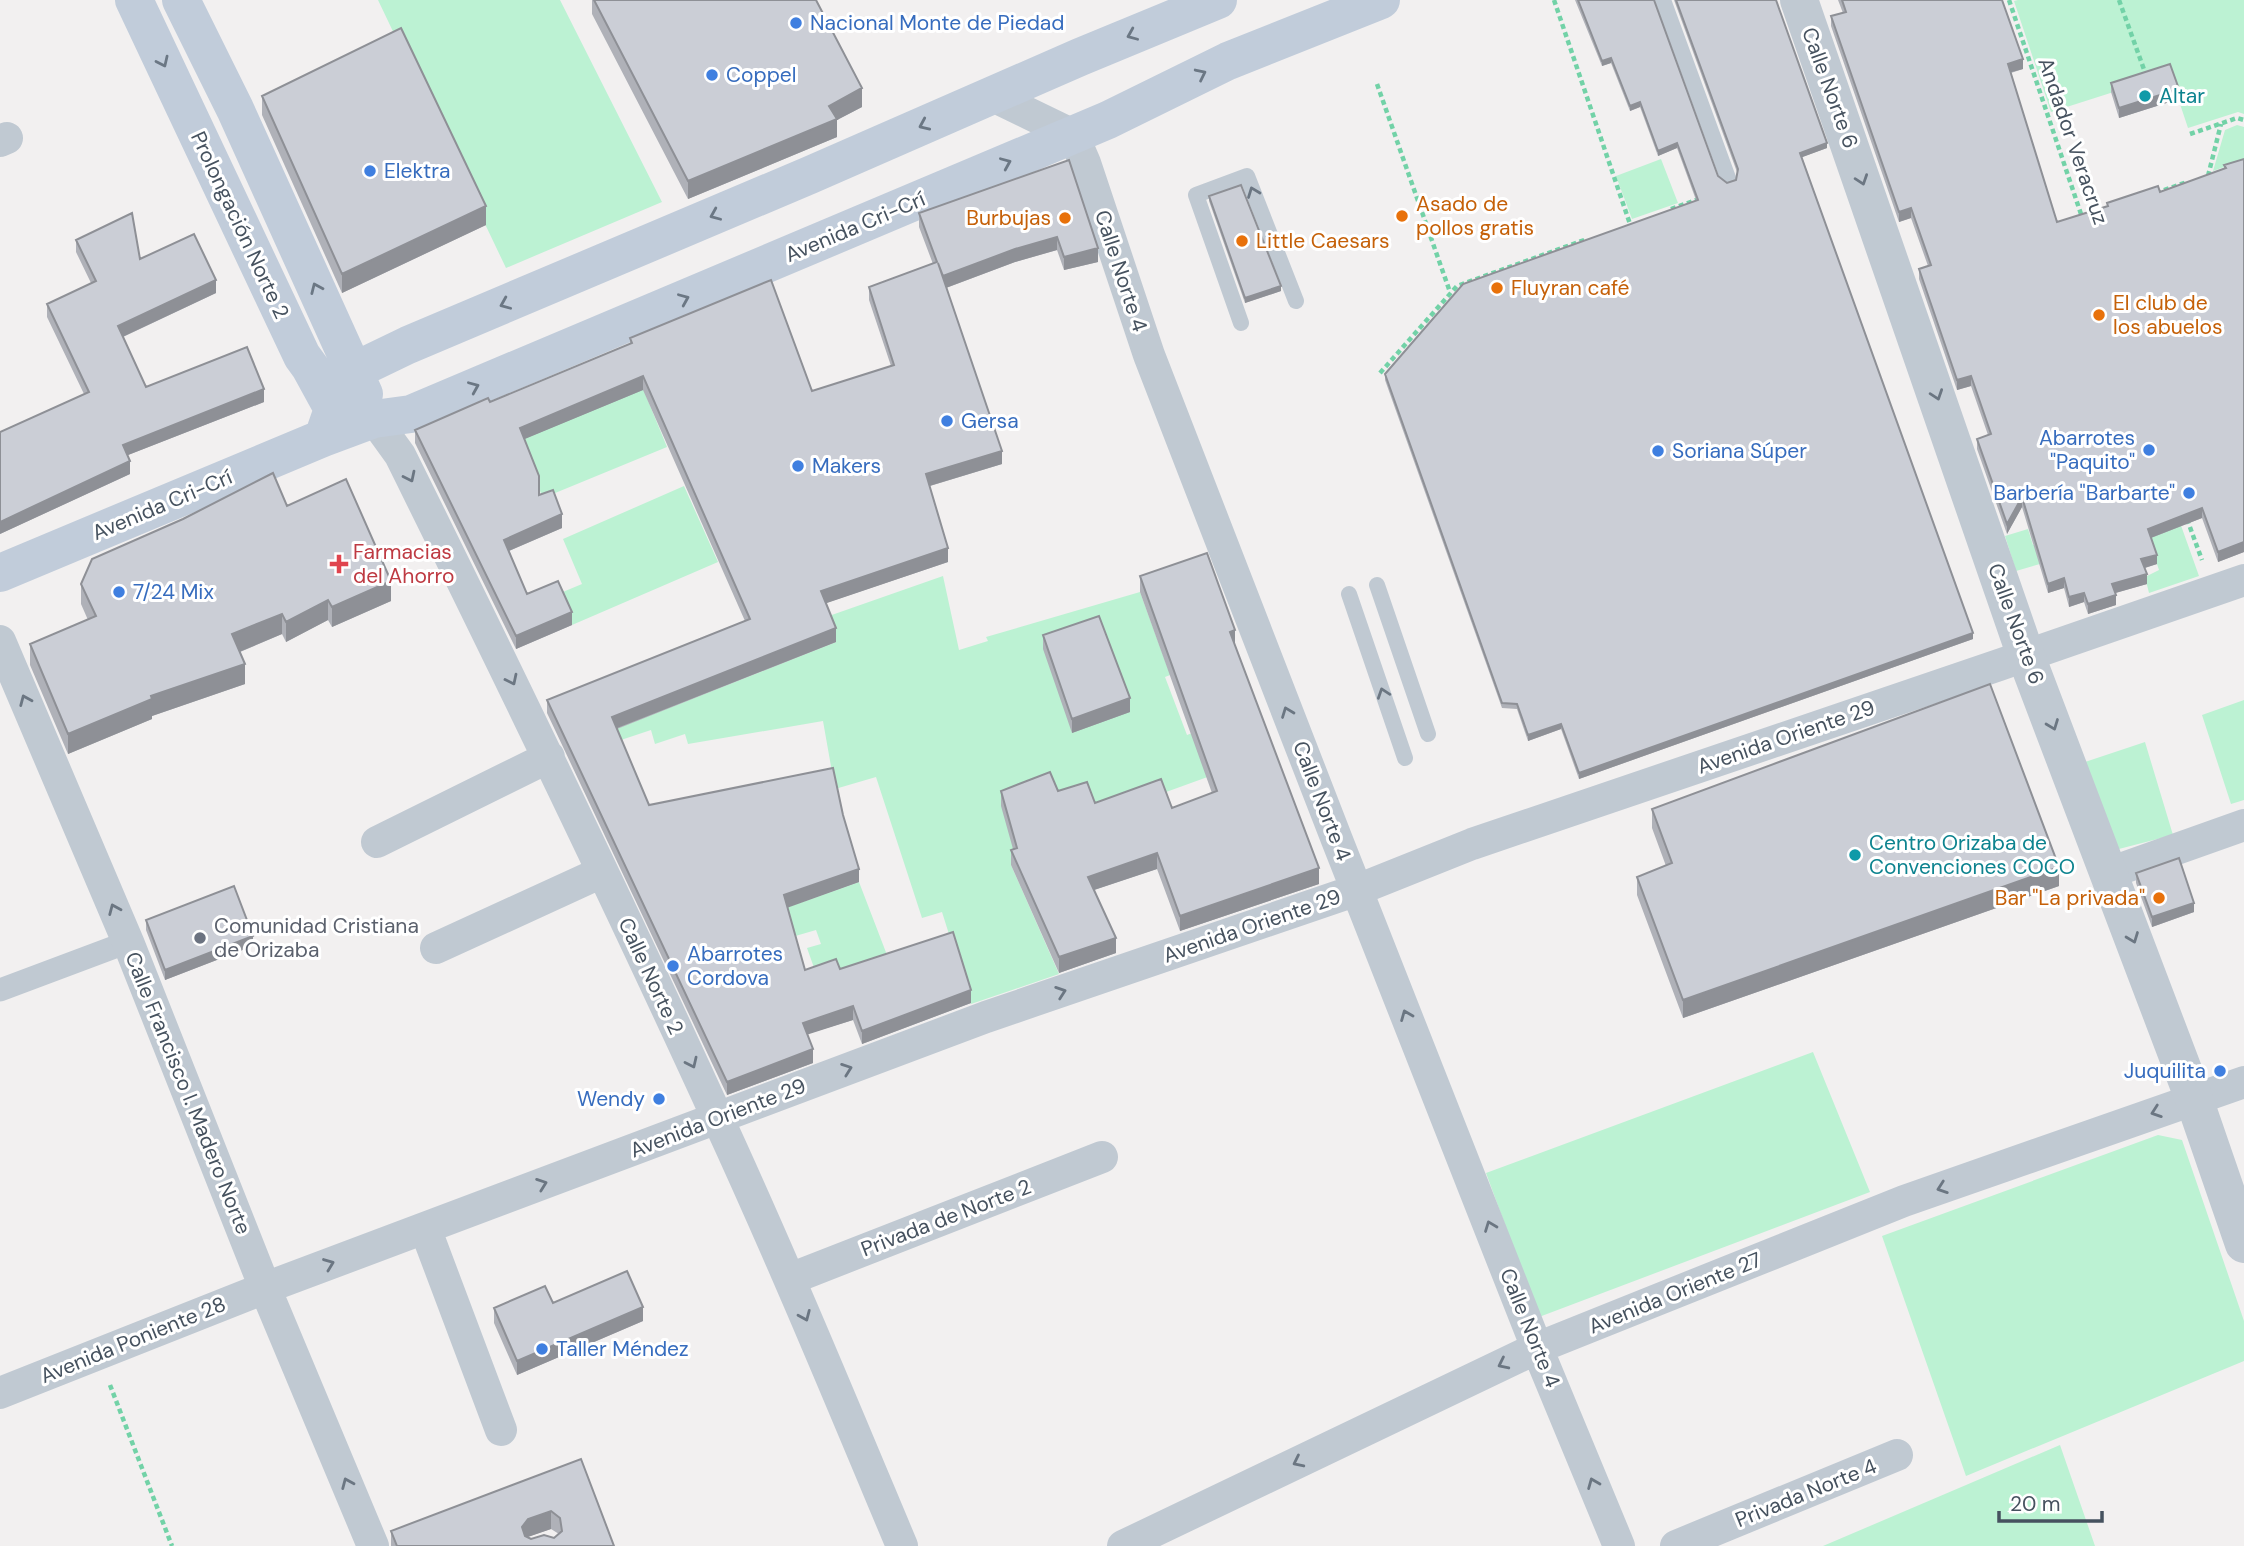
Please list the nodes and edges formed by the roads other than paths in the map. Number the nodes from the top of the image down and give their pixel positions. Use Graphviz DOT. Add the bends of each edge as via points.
graph roads {
  1 [pos="134,0"];
  2 [pos="181,0"];
  3 [pos="1219,0"];
  4 [pos="1381,0"];
  5 [pos="1663,0"];
  6 [pos="1799,0"];
  7 [pos="991,95"];
  8 [pos="1073,135"];
  9 [pos="1728,178"];
  10 [pos="1296,302"];
  11 [pos="1241,323"];
  12 [pos="354,371"];
  13 [pos="374,419"];
  14 [pos="328,423"];
  15 [pos="0,573"];
  16 [pos="2244,580"];
  17 [pos="1377,585"];
  18 [pos="1349,594"];
  19 [pos="0,641"];
  20 [pos="2026,656"];
  21 [pos="1429,734"];
  22 [pos="549,757"];
  23 [pos="1405,758"];
  24 [pos="2244,825"];
  25 [pos="377,842"];
  26 [pos="602,872"];
  27 [pos="2109,873"];
  28 [pos="1357,890"];
  29 [pos="128,942"];
  30 [pos="436,948"];
  31 [pos="0,990"];
  32 [pos="2244,1082"];
  33 [pos="2194,1099"];
  34 [pos="718,1118"];
  35 [pos="1102,1157"];
  36 [pos="425,1228"];
  37 [pos="2244,1244"];
  38 [pos="790,1279"];
  39 [pos="265,1288"];
  40 [pos="1538,1348"];
  41 [pos="0,1393"];
  42 [pos="502,1430"];
  43 [pos="1897,1455"];
  44 [pos="373,1546"];
  45 [pos="902,1546"];
  46 [pos="1123,1546"];
  47 [pos="1619,1546"];
  48 [pos="1676,1546"];
  1 -- 14 [label="main road, Prolongación Norte 2, one-way" via="310,367"];
  12 -- 2 [label="main road, Prolongación Norte 2, one-way" via="236,109"];
  3 -- 7 [label="main road, one-way" via="1166,15"];
  8 -- 4 [label="main road, Avenida Cri-Crí, one-way" via="1228,61"];
  5 -- 9 [label="lane"];
  6 -- 20 [label="street, Calle Norte 6, one-way"];
  7 -- 8 [label="street"];
  7 -- 12 [label="main road, one-way" via="803,164"];
  13 -- 8 [label="main road, Avenida Cri-Crí, one-way" via="411,414"];
  28 -- 8 [label="street, Calle Norte 4, one-way" via="1149,355"];
  10 -- 11 [label="lane, one-way" via="1247,176 1196,195"];
  12 -- 13 [label="main road, Prolongación Norte 2"];
  12 -- 14 [label="main road"];
  13 -- 14 [label="main road"];
  13 -- 22 [label="street, Calle Norte 2, one-way" via="400,455"];
  14 -- 15 [label="main road, Avenida Cri-Crí"];
  16 -- 20 [label="street, Avenida Oriente 29"];
  17 -- 21 [label="lane"];
  23 -- 18 [label="lane, one-way"];
  29 -- 19 [label="street, Calle Francisco I. Madero Norte, one-way"];
  20 -- 27 [label="street, Calle Norte 6, one-way"];
  20 -- 28 [label="street, Avenida Oriente 29" via="1437,856"];
  22 -- 25 [label="street"];
  22 -- 26 [label="street, Calle Norte 2"];
  24 -- 27 [label="street"];
  26 -- 30 [label="street"];
  26 -- 34 [label="street, Calle Norte 2, one-way"];
  27 -- 33 [label="street, Calle Norte 6, one-way"];
  34 -- 28 [label="street, Avenida Oriente 29, one-way" via="986,1017"];
  40 -- 28 [label="street, Calle Norte 4, one-way"];
  29 -- 31 [label="street"];
  29 -- 39 [label="street, Calle Francisco I. Madero Norte"];
  32 -- 33 [label="street, Avenida Oriente 27"];
  33 -- 37 [label="street, Calle Norte 6"];
  33 -- 40 [label="street, Avenida Oriente 27, one-way" via="1904,1201"];
  36 -- 34 [label="street, Avenida Oriente 29, one-way"];
  34 -- 38 [label="street, Calle Norte 2"];
  35 -- 38 [label="street, Privada de Norte 2"];
  39 -- 36 [label="street, Avenida Oriente 29, one-way"];
  36 -- 42 [label="street"];
  38 -- 45 [label="street, Calle Norte 2, one-way"];
  39 -- 41 [label="street, Avenida Poniente 28"];
  44 -- 39 [label="street, Calle Francisco I. Madero Norte, one-way"];
  40 -- 46 [label="street, Avenida Oriente 27, one-way"];
  47 -- 40 [label="street, Calle Norte 4, one-way"];
  43 -- 48 [label="street, Privada Norte 4"];
}
